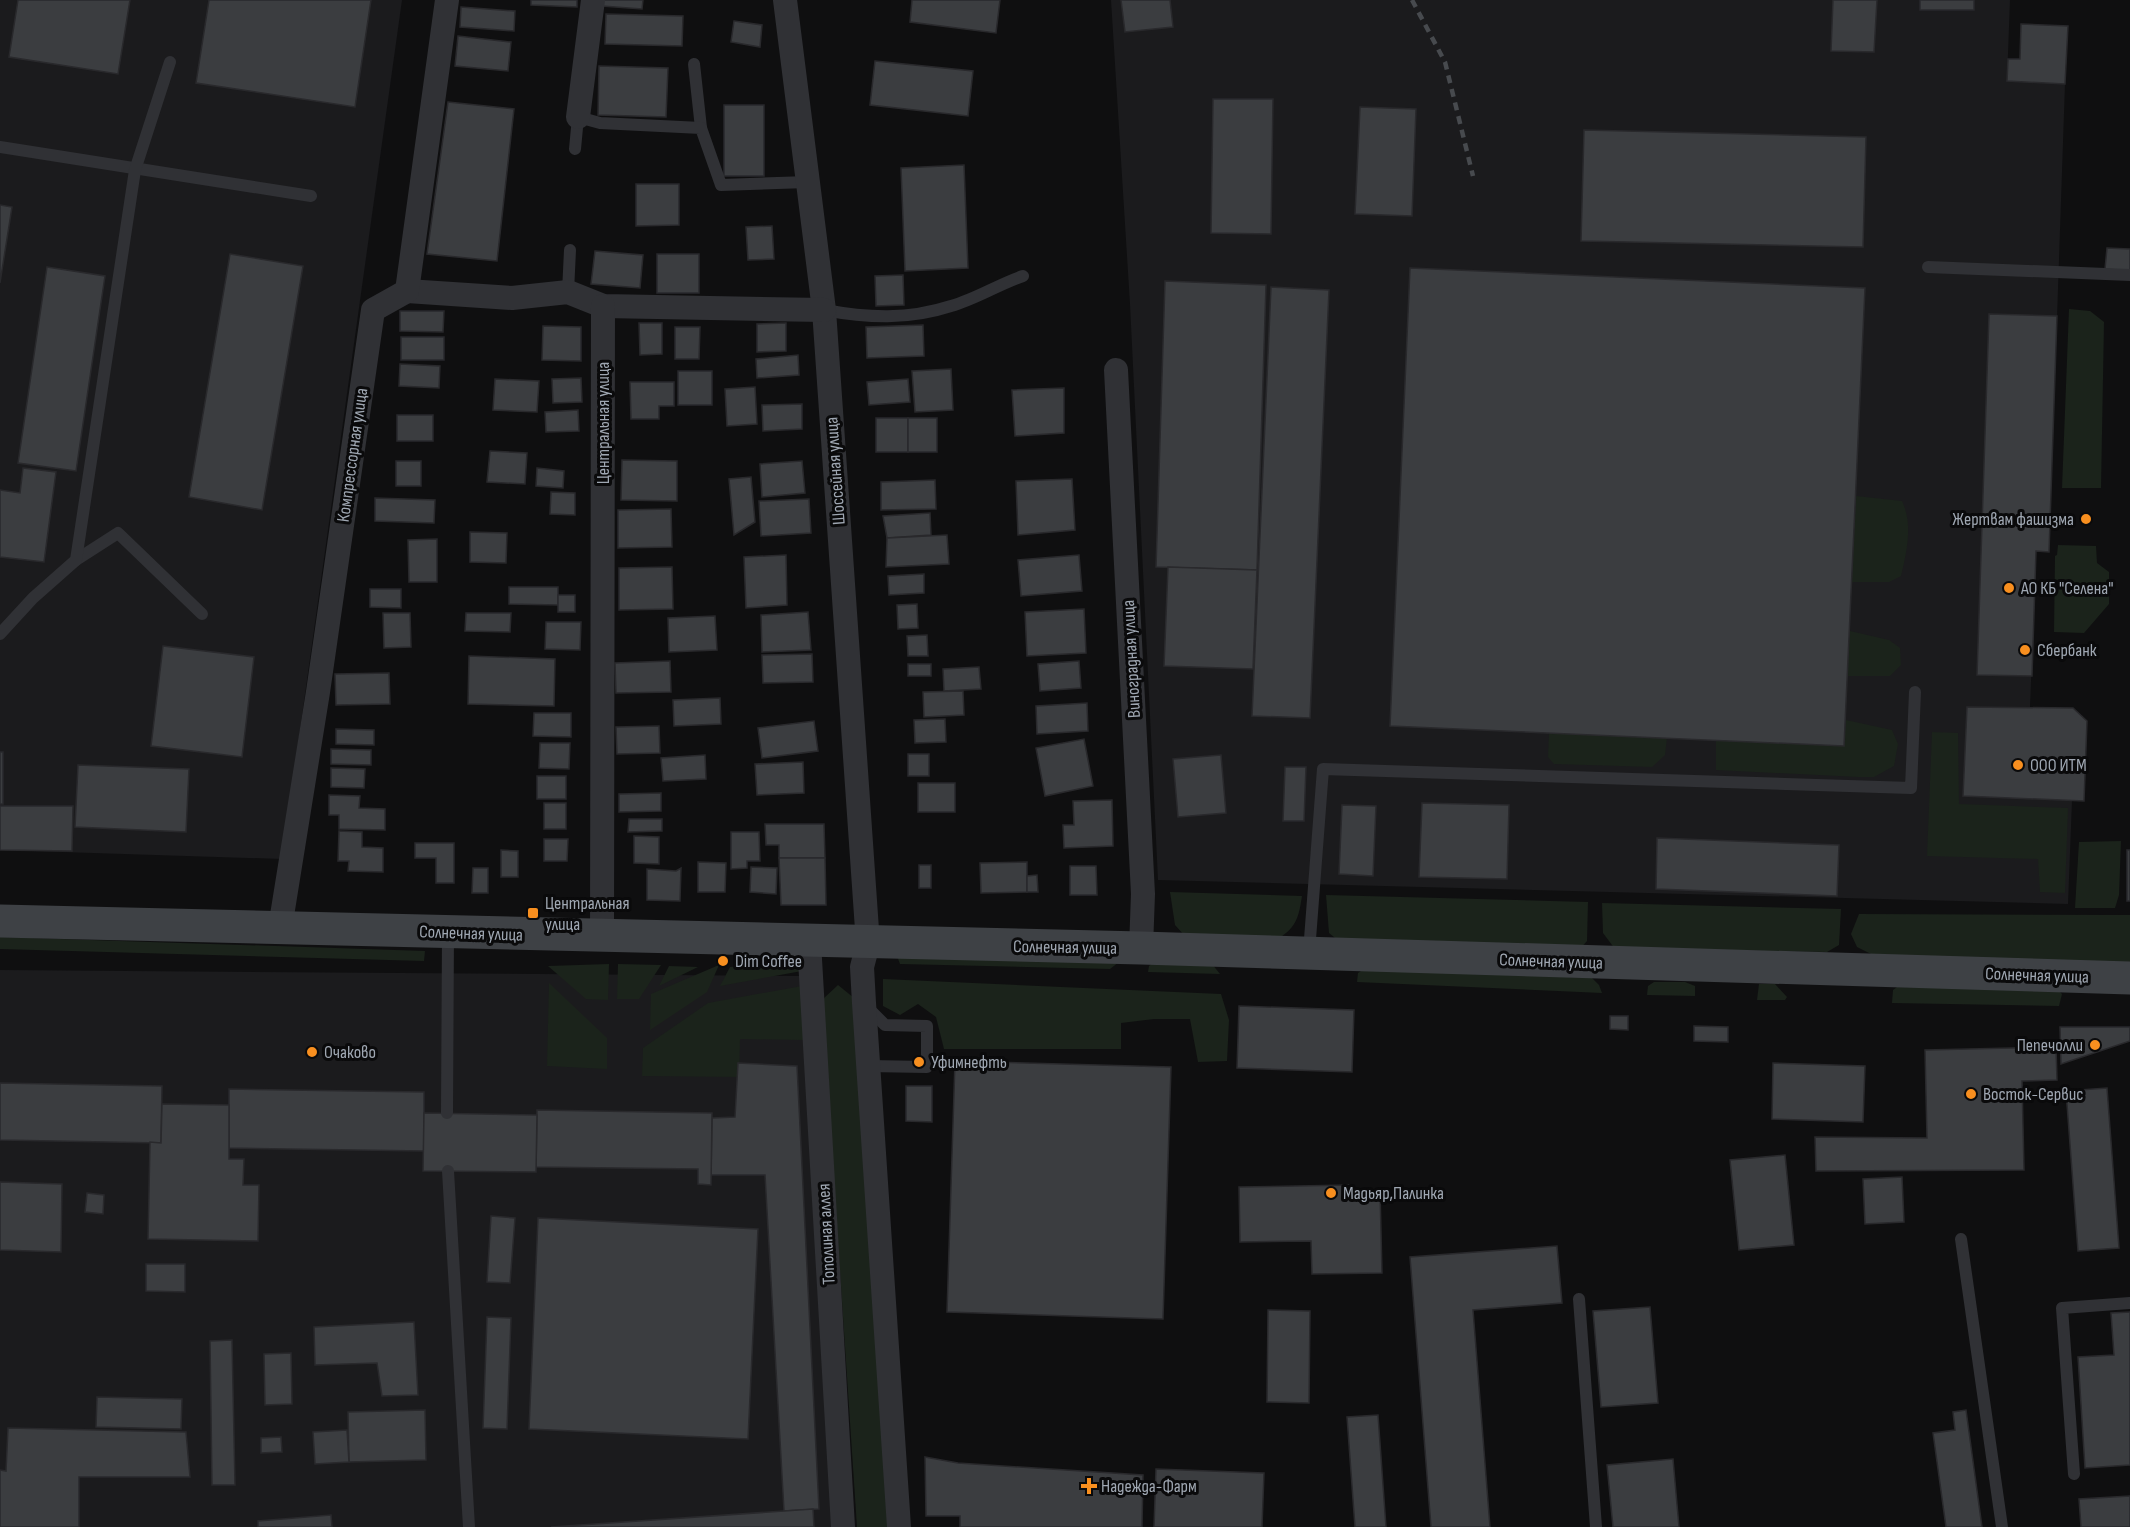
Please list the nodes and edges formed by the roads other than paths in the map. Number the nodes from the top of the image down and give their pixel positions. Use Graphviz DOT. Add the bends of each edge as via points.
graph roads {
  1 [pos="447,0"];
  2 [pos="593,0"];
  3 [pos="785,0"];
  4 [pos="170,62"];
  5 [pos="694,64"];
  6 [pos="578,117"];
  7 [pos="701,128"];
  8 [pos="0,147"];
  9 [pos="575,149"];
  10 [pos="135,170"];
  11 [pos="808,182"];
  12 [pos="311,196"];
  13 [pos="570,250"];
  14 [pos="1928,267"];
  15 [pos="2130,275"];
  16 [pos="1023,276"];
  17 [pos="407,291"];
  18 [pos="568,292"];
  19 [pos="603,306"];
  20 [pos="824,310"];
  21 [pos="1116,370"];
  22 [pos="76,560"];
  23 [pos="202,614"];
  24 [pos="0,634"];
  25 [pos="1915,692"];
  26 [pos="0,921"];
  27 [pos="280,928"];
  28 [pos="448,932"];
  29 [pos="602,937"];
  30 [pos="809,942"];
  31 [pos="868,944"];
  32 [pos="1141,948"];
  33 [pos="1309,954"];
  34 [pos="2130,978"];
  35 [pos="864,1003"];
  36 [pos="868,1066"];
  37 [pos="447,1113"];
  38 [pos="448,1171"];
  39 [pos="1961,1239"];
  40 [pos="1579,1299"];
  41 [pos="2130,1303"];
  42 [pos="2074,1474"];
  43 [pos="469,1527"];
  44 [pos="843,1527"];
  45 [pos="899,1527"];
  46 [pos="1596,1527"];
  47 [pos="2002,1527"];
  1 -- 17 [label="street"];
  2 -- 6 [label="street"];
  3 -- 11 [label="street, Шоссейная улица"];
  4 -- 10 [label="lane"];
  5 -- 7 [label="lane"];
  6 -- 7 [label="lane" via="600,123"];
  6 -- 9 [label="lane"];
  7 -- 11 [label="lane" via="721,185"];
  8 -- 10 [label="lane"];
  10 -- 12 [label="lane"];
  10 -- 22 [label="lane"];
  11 -- 20 [label="street, Шоссейная улица"];
  13 -- 18 [label="lane"];
  14 -- 15 [label="lane"];
  16 -- 20 [label="lane" via="954,306 914,317 863,317"];
  17 -- 18 [label="street" via="512,298"];
  17 -- 27 [label="street, Компрессорная улица" via="373,310"];
  18 -- 19 [label="street"];
  19 -- 20 [label="street"];
  19 -- 29 [label="street, Центральная улица"];
  20 -- 31 [label="street, Шоссейная улица"];
  21 -- 32 [label="street, Виноградная улица" via="1143,894"];
  22 -- 23 [label="lane" via="118,533"];
  22 -- 24 [label="lane"];
  25 -- 33 [label="lane" via="1911,788 1323,769"];
  26 -- 27 [label="main road, Солнечная улица"];
  27 -- 28 [label="main road, Солнечная улица"];
  28 -- 29 [label="main road, Солнечная улица"];
  28 -- 37 [label="lane"];
  29 -- 30 [label="main road, Солнечная улица"];
  30 -- 31 [label="main road, Солнечная улица"];
  30 -- 44 [label="street, Тополиная аллея"];
  31 -- 32 [label="main road, Солнечная улица"];
  31 -- 35 [label="street" via="862,967"];
  32 -- 33 [label="main road, Солнечная улица"];
  33 -- 34 [label="main road, Солнечная улица"];
  35 -- 36 [label="street"];
  35 -- 36 [label="lane" via="885,1025 927,1026 927,1067"];
  36 -- 45 [label="street"];
  38 -- 43 [label="lane"];
  39 -- 47 [label="lane"];
  40 -- 46 [label="lane"];
  41 -- 42 [label="lane" via="2062,1308"];
}
